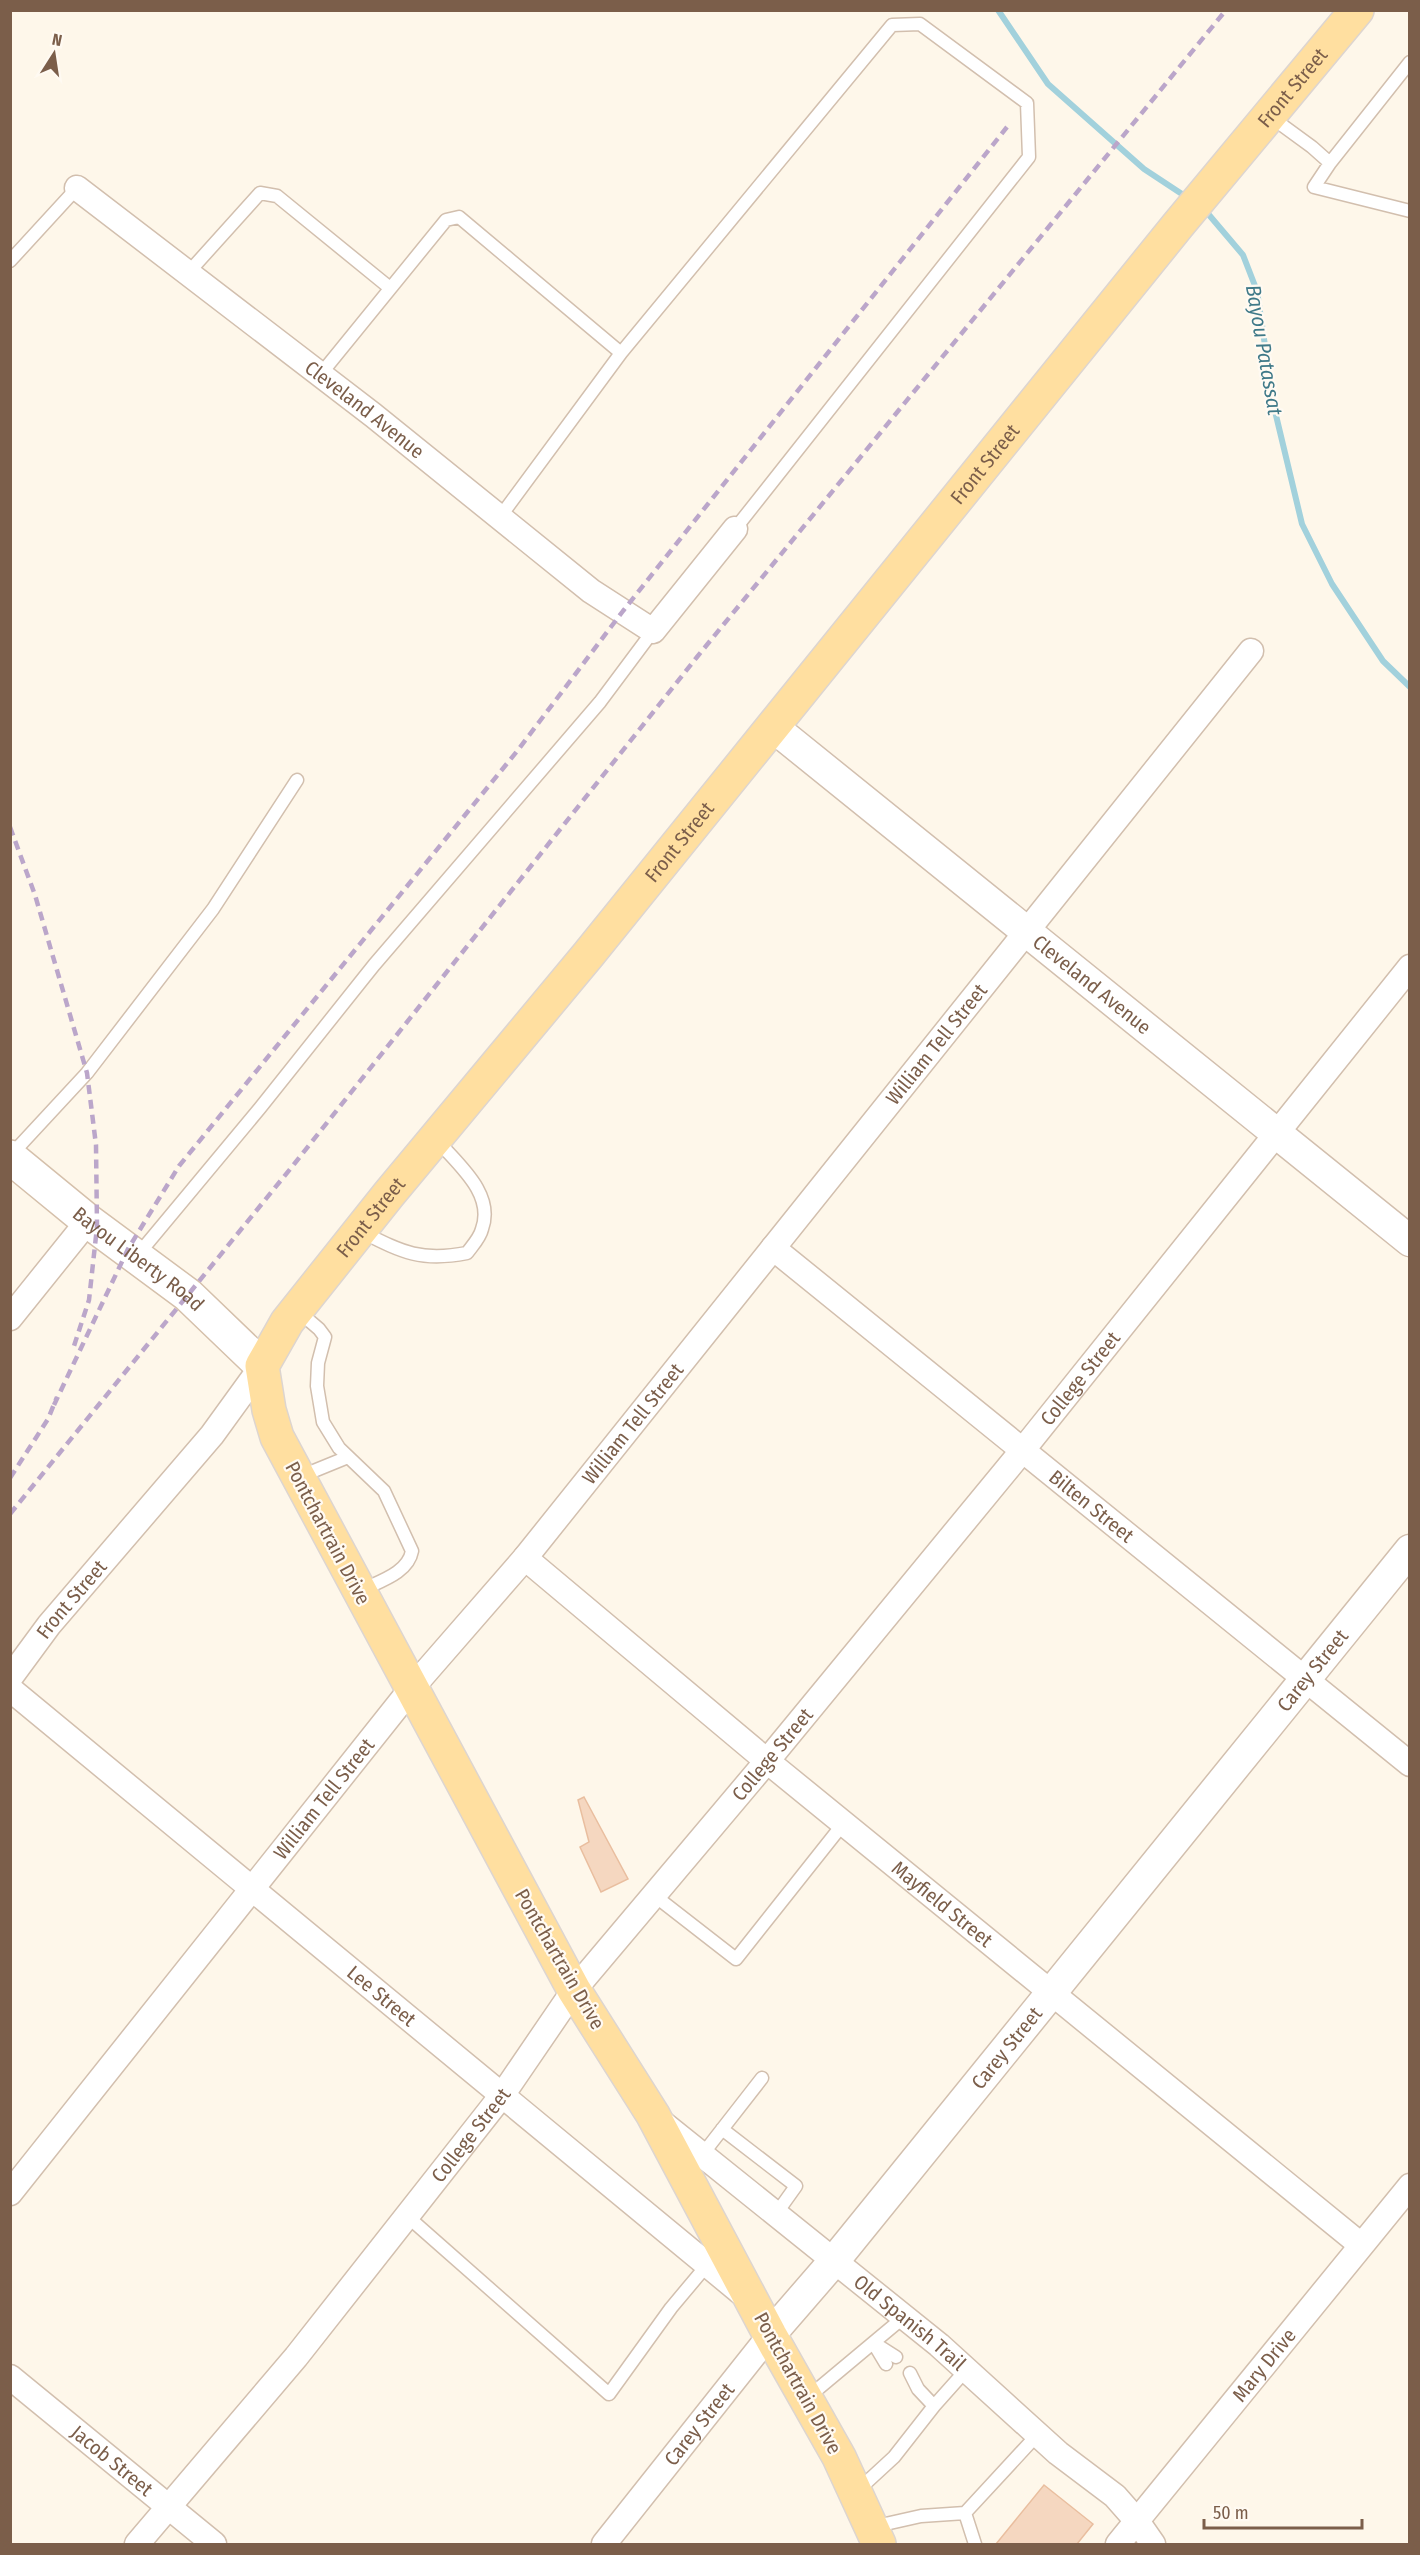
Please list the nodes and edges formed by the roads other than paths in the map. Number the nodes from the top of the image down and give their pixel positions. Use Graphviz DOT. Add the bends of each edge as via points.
graph roads {
  1 [pos="1357,10"];
  2 [pos="1410,62"];
  3 [pos="1269,116"];
  4 [pos="1330,163"];
  5 [pos="77,188"];
  6 [pos="1410,211"];
  7 [pos="10,261"];
  8 [pos="188,273"];
  9 [pos="390,288"];
  10 [pos="621,352"];
  11 [pos="320,375"];
  12 [pos="500,517"];
  13 [pos="735,530"];
  14 [pos="653,631"];
  15 [pos="1251,651"];
  16 [pos="773,727"];
  17 [pos="297,780"];
  18 [pos="1026,932"];
  19 [pos="1410,967"];
  20 [pos="1276,1134"];
  21 [pos="435,1139"];
  22 [pos="10,1156"];
  23 [pos="88,1221"];
  24 [pos="360,1230"];
  25 [pos="1410,1241"];
  26 [pos="774,1248"];
  27 [pos="136,1257"];
  28 [pos="297,1311"];
  29 [pos="10,1318"];
  30 [pos="262,1366"];
  31 [pos="1022,1451"];
  32 [pos="348,1457"];
  33 [pos="298,1478"];
  34 [pos="1410,1550"];
  35 [pos="525,1558"];
  36 [pos="359,1592"];
  37 [pos="10,1678"];
  38 [pos="1305,1679"];
  39 [pos="10,1689"];
  40 [pos="411,1689"];
  41 [pos="767,1761"];
  42 [pos="1410,1764"];
  43 [pos="843,1824"];
  44 [pos="253,1889"];
  45 [pos="655,1896"];
  46 [pos="574,1990"];
  47 [pos="1050,1994"];
  48 [pos="762,2078"];
  49 [pos="503,2094"];
  50 [pos="653,2115"];
  51 [pos="722,2128"];
  52 [pos="702,2154"];
  53 [pos="1410,2186"];
  54 [pos="10,2193"];
  55 [pos="776,2214"];
  56 [pos="407,2216"];
  57 [pos="1361,2245"];
  58 [pos="834,2261"];
  59 [pos="707,2265"];
  60 [pos="753,2303"];
  61 [pos="904,2317"];
  62 [pos="770,2335"];
  63 [pos="874,2343"];
  64 [pos="896,2356"];
  65 [pos="885,2364"];
  66 [pos="967,2369"];
  67 [pos="10,2377"];
  68 [pos="906,2378"];
  69 [pos="806,2399"];
  70 [pos="934,2406"];
  71 [pos="1038,2434"];
  72 [pos="855,2492"];
  73 [pos="167,2508"];
  74 [pos="965,2513"];
  75 [pos="1137,2521"];
  76 [pos="875,2536"];
  77 [pos="137,2544"];
  78 [pos="214,2544"];
  79 [pos="604,2544"];
  80 [pos="975,2544"];
  81 [pos="1118,2544"];
  82 [pos="1153,2544"];
  1 -- 3 [label="main road, Front Street"];
  2 -- 4 [label="lane"];
  3 -- 4 [label="lane"];
  3 -- 16 [label="main road, Front Street"];
  4 -- 6 [label="lane" via="1314,187"];
  5 -- 7 [label="lane"];
  5 -- 8 [label="street, Cleveland Avenue"];
  8 -- 9 [label="lane" via="261,193 277,196"];
  8 -- 11 [label="street, Cleveland Avenue"];
  9 -- 10 [label="lane" via="446,220 459,217"];
  9 -- 11 [label="lane"];
  10 -- 12 [label="lane"];
  10 -- 13 [label="lane" via="892,25 920,24 1027,103 1029,157"];
  11 -- 12 [label="street, Cleveland Avenue"];
  12 -- 14 [label="street, Cleveland Avenue" via="591,591"];
  13 -- 14 [label="street"];
  14 -- 27 [label="lane" via="600,702 382,956"];
  15 -- 18 [label="street, William Tell Street"];
  16 -- 18 [label="street, Cleveland Avenue"];
  16 -- 21 [label="main road, Front Street"];
  17 -- 22 [label="lane" via="213,909 87,1073"];
  18 -- 20 [label="street, Cleveland Avenue"];
  18 -- 26 [label="street, William Tell Street"];
  19 -- 20 [label="street, College Street"];
  20 -- 25 [label="street, Cleveland Avenue"];
  20 -- 31 [label="street, College Street"];
  21 -- 24 [label="main road, Front Street"];
  21 -- 24 [label="lane" via="476,1185 486,1209 482,1231 467,1253 445,1257 404,1253"];
  22 -- 23 [label="main road, Bayou Liberty Road"];
  23 -- 27 [label="main road, Bayou Liberty Road"];
  23 -- 29 [label="street"];
  24 -- 28 [label="main road, Front Street"];
  26 -- 31 [label="street, Bilten Street"];
  26 -- 35 [label="street, William Tell Street"];
  27 -- 30 [label="main road, Bayou Liberty Road" via="188,1295"];
  28 -- 30 [label="main road, Front Street"];
  28 -- 32 [label="lane" via="324,1334 318,1363 318,1404 323,1422"];
  30 -- 33 [label="main road, Pontchartrain Drive" via="277,1437"];
  30 -- 37 [label="street, Front Street" via="212,1435 49,1625"];
  31 -- 38 [label="street, Bilten Street"];
  31 -- 41 [label="street, College Street"];
  32 -- 33 [label="lane"];
  32 -- 36 [label="lane" via="384,1491 412,1551 404,1568"];
  33 -- 36 [label="main road, Pontchartrain Drive"];
  34 -- 38 [label="street, Carey Street"];
  35 -- 40 [label="street, William Tell Street"];
  35 -- 41 [label="street, Mayfield Street"];
  36 -- 40 [label="main road, Pontchartrain Drive"];
  38 -- 42 [label="street, Bilten Street"];
  38 -- 47 [label="street, Carey Street"];
  39 -- 44 [label="street, Lee Street"];
  40 -- 44 [label="street, William Tell Street"];
  40 -- 46 [label="main road, Pontchartrain Drive"];
  41 -- 43 [label="street, Mayfield Street"];
  41 -- 45 [label="street, College Street"];
  43 -- 45 [label="lane" via="736,1959"];
  43 -- 47 [label="street, Mayfield Street"];
  44 -- 49 [label="street, Lee Street"];
  44 -- 54 [label="street, William Tell Street"];
  45 -- 46 [label="street, College Street"];
  46 -- 49 [label="street, College Street"];
  46 -- 50 [label="main road, Pontchartrain Drive"];
  47 -- 57 [label="street, Mayfield Street"];
  47 -- 58 [label="street, Carey Street"];
  48 -- 51 [label="lane"];
  49 -- 56 [label="street, College Street"];
  49 -- 59 [label="street, Lee Street"];
  50 -- 52 [label="street, Old Spanish Trail"];
  50 -- 60 [label="main road, Pontchartrain Drive"];
  51 -- 52 [label="lane"];
  51 -- 55 [label="lane" via="796,2186"];
  52 -- 55 [label="street, Old Spanish Trail"];
  53 -- 57 [label="street, Mary Drive"];
  55 -- 58 [label="street, Old Spanish Trail"];
  56 -- 59 [label="lane" via="609,2394 670,2308"];
  56 -- 73 [label="street, College Street" via="296,2357"];
  57 -- 75 [label="street, Mary Drive"];
  58 -- 61 [label="street, Old Spanish Trail"];
  58 -- 62 [label="street, Carey Street"];
  59 -- 60 [label="street, Lee Street"];
  60 -- 62 [label="main road, Pontchartrain Drive"];
  61 -- 63 [label="lane"];
  61 -- 66 [label="street, Old Spanish Trail"];
  62 -- 69 [label="main road, Pontchartrain Drive"];
  62 -- 79 [label="street, Carey Street"];
  63 -- 64 [label="lane"];
  63 -- 65 [label="lane"];
  63 -- 69 [label="lane"];
  66 -- 70 [label="lane"];
  66 -- 71 [label="street, Old Spanish Trail"];
  67 -- 73 [label="street, Jacob Street"];
  68 -- 70 [label="lane"];
  69 -- 72 [label="main road, Pontchartrain Drive"];
  70 -- 72 [label="lane" via="894,2457"];
  71 -- 74 [label="lane"];
  71 -- 75 [label="street, Old Spanish Trail" via="1115,2496"];
  72 -- 76 [label="main road, Pontchartrain Drive"];
  73 -- 77 [label="street, College Street"];
  73 -- 78 [label="street, Jacob Street"];
  74 -- 76 [label="lane" via="921,2516"];
  74 -- 80 [label="lane"];
  75 -- 81 [label="street, Mary Drive"];
  75 -- 82 [label="street, Old Spanish Trail"];
}
